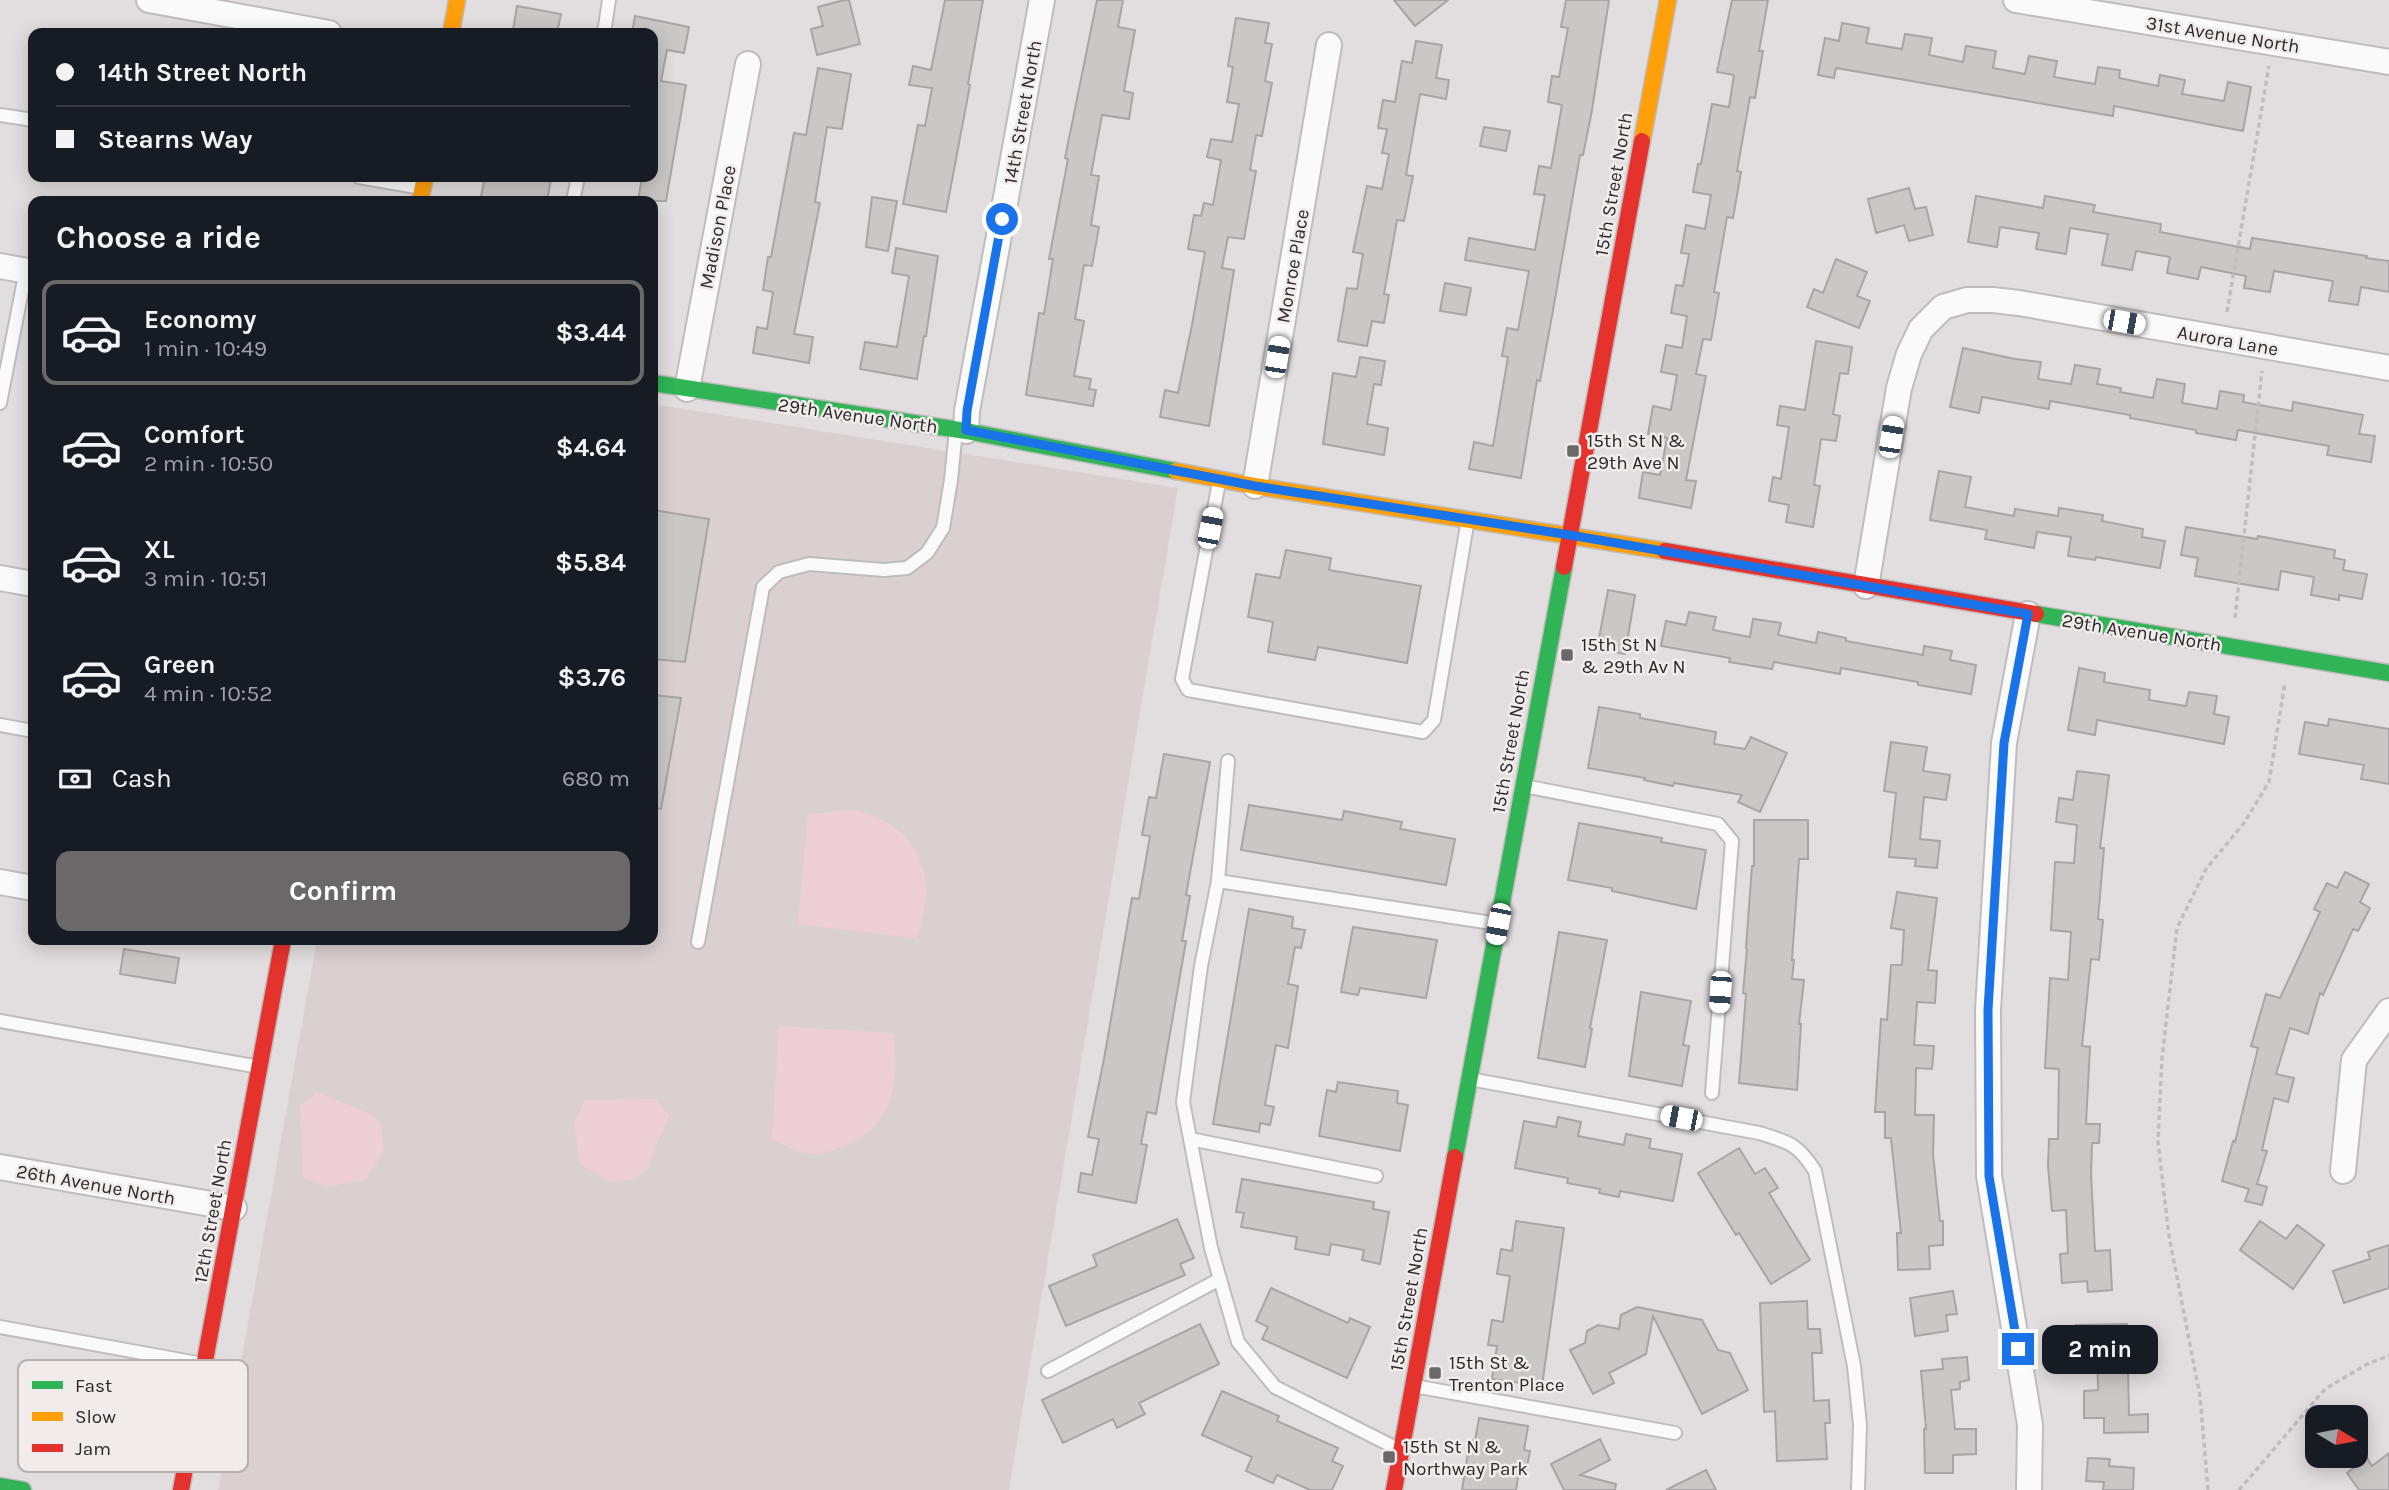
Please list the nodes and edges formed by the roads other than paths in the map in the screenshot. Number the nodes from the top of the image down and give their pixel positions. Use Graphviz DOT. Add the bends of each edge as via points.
graph roads {
  1 [pos="149,0"];
  2 [pos="457,0"];
  3 [pos="610,0"];
  4 [pos="1042,0"];
  5 [pos="1668,0"];
  6 [pos="2016,0"];
  7 [pos="302,28"];
  8 [pos="452,28"];
  9 [pos="605,28"];
  10 [pos="1329,46"];
  11 [pos="2389,62"];
  12 [pos="748,64"];
  13 [pos="0,115"];
  14 [pos="28,119"];
  15 [pos="385,182"];
  16 [pos="422,189"];
  17 [pos="0,266"];
  18 [pos="28,271"];
  19 [pos="28,280"];
  20 [pos="2389,368"];
  21 [pos="658,384"];
  22 [pos="687,389"];
  23 [pos="0,403"];
  24 [pos="961,430"];
  25 [pos="1219,479"];
  26 [pos="1255,486"];
  27 [pos="1468,519"];
  28 [pos="1570,535"];
  29 [pos="0,578"];
  30 [pos="28,583"];
  31 [pos="1866,586"];
  32 [pos="2028,614"];
  33 [pos="2389,673"];
  34 [pos="0,725"];
  35 [pos="28,730"];
  36 [pos="1228,761"];
  37 [pos="1524,786"];
  38 [pos="1218,881"];
  39 [pos="0,882"];
  40 [pos="28,887"];
  41 [pos="1498,924"];
  42 [pos="698,942"];
  43 [pos="282,945"];
  44 [pos="2389,1011"];
  45 [pos="0,1021"];
  46 [pos="260,1067"];
  47 [pos="1470,1079"];
  48 [pos="1712,1093"];
  49 [pos="1190,1139"];
  50 [pos="0,1167"];
  51 [pos="2343,1171"];
  52 [pos="1376,1176"];
  53 [pos="234,1208"];
  54 [pos="1220,1279"];
  55 [pos="0,1327"];
  56 [pos="178,1360"];
  57 [pos="206,1360"];
  58 [pos="1048,1371"];
  59 [pos="1413,1386"];
  60 [pos="1675,1433"];
  61 [pos="1401,1451"];
  62 [pos="184,1472"];
  63 [pos="0,1486"];
  64 [pos="23,1490"];
  65 [pos="181,1490"];
  66 [pos="1394,1490"];
  67 [pos="1858,1490"];
  68 [pos="2029,1490"];
  1 -- 7 [label="street"];
  2 -- 8 [label="street"];
  3 -- 9 [label="lane"];
  4 -- 24 [label="street, 14th Street North"];
  5 -- 28 [label="street, 15th Street North"];
  6 -- 11 [label="street, 31st Avenue North"];
  10 -- 26 [label="street, Monroe Place"];
  12 -- 22 [label="street, Madison Place"];
  13 -- 14 [label="lane"];
  15 -- 16 [label="lane"];
  17 -- 18 [label="street"];
  19 -- 23 [label="lane"];
  20 -- 31 [label="street, Aurora Lane" via="2019,303 1967,300 1942,307 1921,329 1902,377"];
  21 -- 22 [label="street, 29th Avenue North"];
  22 -- 24 [label="street, 29th Avenue North"];
  24 -- 25 [label="street, 29th Avenue North"];
  24 -- 42 [label="lane" via="943,528 927,553 907,568 808,564 779,572 763,587"];
  25 -- 26 [label="street, 29th Avenue North"];
  25 -- 27 [label="lane" via="1182,679 1188,690 1423,732 1434,720"];
  26 -- 27 [label="street, 29th Avenue North"];
  27 -- 28 [label="street, 29th Avenue North"];
  28 -- 31 [label="street, 29th Avenue North"];
  28 -- 37 [label="street, 15th Street North"];
  29 -- 30 [label="street"];
  31 -- 32 [label="street, 29th Avenue North"];
  32 -- 33 [label="street, 29th Avenue North"];
  32 -- 68 [label="street" via="2004,743 1988,1010 1989,1176 2030,1425"];
  34 -- 35 [label="lane"];
  36 -- 38 [label="lane"];
  37 -- 41 [label="street, 15th Street North"];
  37 -- 48 [label="lane" via="1718,824 1732,841"];
  38 -- 41 [label="lane"];
  38 -- 49 [label="lane" via="1183,1102"];
  39 -- 40 [label="street"];
  41 -- 47 [label="street, 15th Street North"];
  43 -- 46 [label="street, 12th Street North"];
  44 -- 51 [label="street" via="2354,1060"];
  45 -- 46 [label="lane"];
  46 -- 53 [label="street, 12th Street North"];
  47 -- 59 [label="street, 15th Street North"];
  47 -- 67 [label="lane" via="1759,1133 1803,1152 1815,1171 1854,1366 1860,1425"];
  49 -- 52 [label="lane"];
  49 -- 54 [label="lane"];
  50 -- 53 [label="street, 26th Avenue North"];
  53 -- 57 [label="street, 12th Street North"];
  54 -- 58 [label="lane"];
  54 -- 61 [label="lane" via="1238,1342 1275,1387"];
  55 -- 56 [label="lane"];
  59 -- 60 [label="lane"];
  59 -- 61 [label="street, 15th Street North"];
  61 -- 66 [label="street, 15th Street North"];
  62 -- 65 [label="street, 12th Street North"];
  63 -- 64 [label="street"];
}
